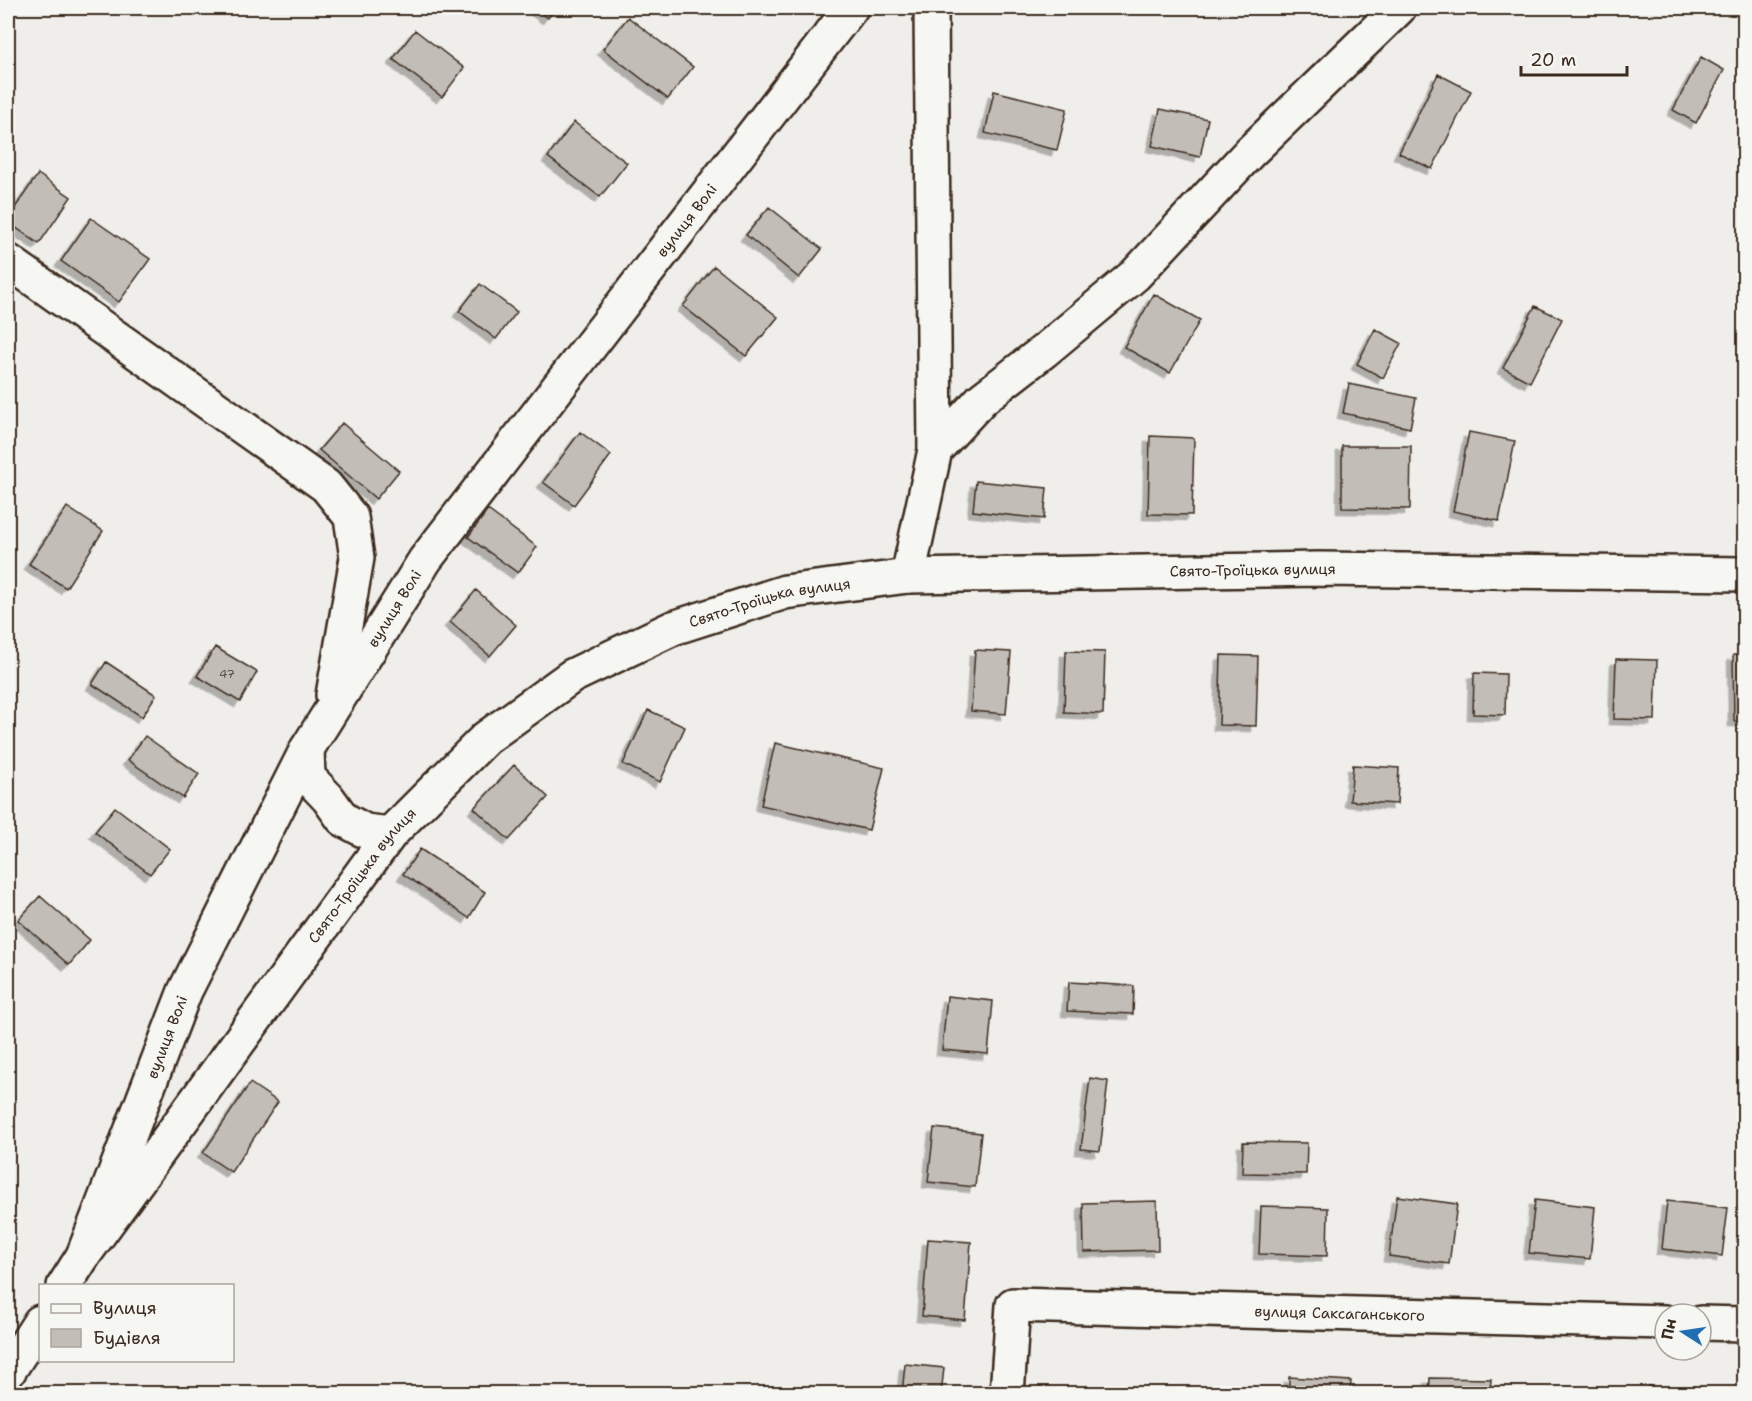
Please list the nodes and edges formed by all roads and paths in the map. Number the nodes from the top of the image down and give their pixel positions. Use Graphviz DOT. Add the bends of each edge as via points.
graph roads {
  1 [pos="851,8"];
  2 [pos="931,8"];
  3 [pos="1400,8"];
  4 [pos="8,261"];
  5 [pos="935,450"];
  6 [pos="1744,574"];
  7 [pos="908,576"];
  8 [pos="330,712"];
  9 [pos="307,749"];
  10 [pos="390,834"];
  11 [pos="84,1256"];
  12 [pos="65,1284"];
  13 [pos="1653,1322"];
  14 [pos="1713,1323"];
  15 [pos="39,1324"];
  16 [pos="1744,1324"];
  17 [pos="8,1372"];
  18 [pos="1007,1394"];
  1 -- 8 [label="street, вулиця Волі" via="424,560"];
  2 -- 5 [label="street"];
  3 -- 5 [label="street" via="1249,153 1135,275 982,399"];
  4 -- 8 [label="street" via="326,486 351,517 357,558"];
  5 -- 7 [label="street"];
  6 -- 7 [label="street, Свято-Троїцька вулиця" via="1318,569"];
  7 -- 10 [label="street, Свято-Троїцька вулиця" via="785,592 673,628 572,676 486,738"];
  8 -- 9 [label="street, вулиця Волі"];
  9 -- 10 [label="street" via="308,777 343,819 365,831"];
  9 -- 11 [label="street, вулиця Волі" via="185,991"];
  10 -- 11 [label="street, Свято-Троїцька вулиця"];
  11 -- 12 [label="street, вулиця Волі"];
  13 -- 18 [label="street, вулиця Саксаганського" via="1013,1305"];
  14 -- 16 [label="street"];
  15 -- 17 [label="street"];
}
